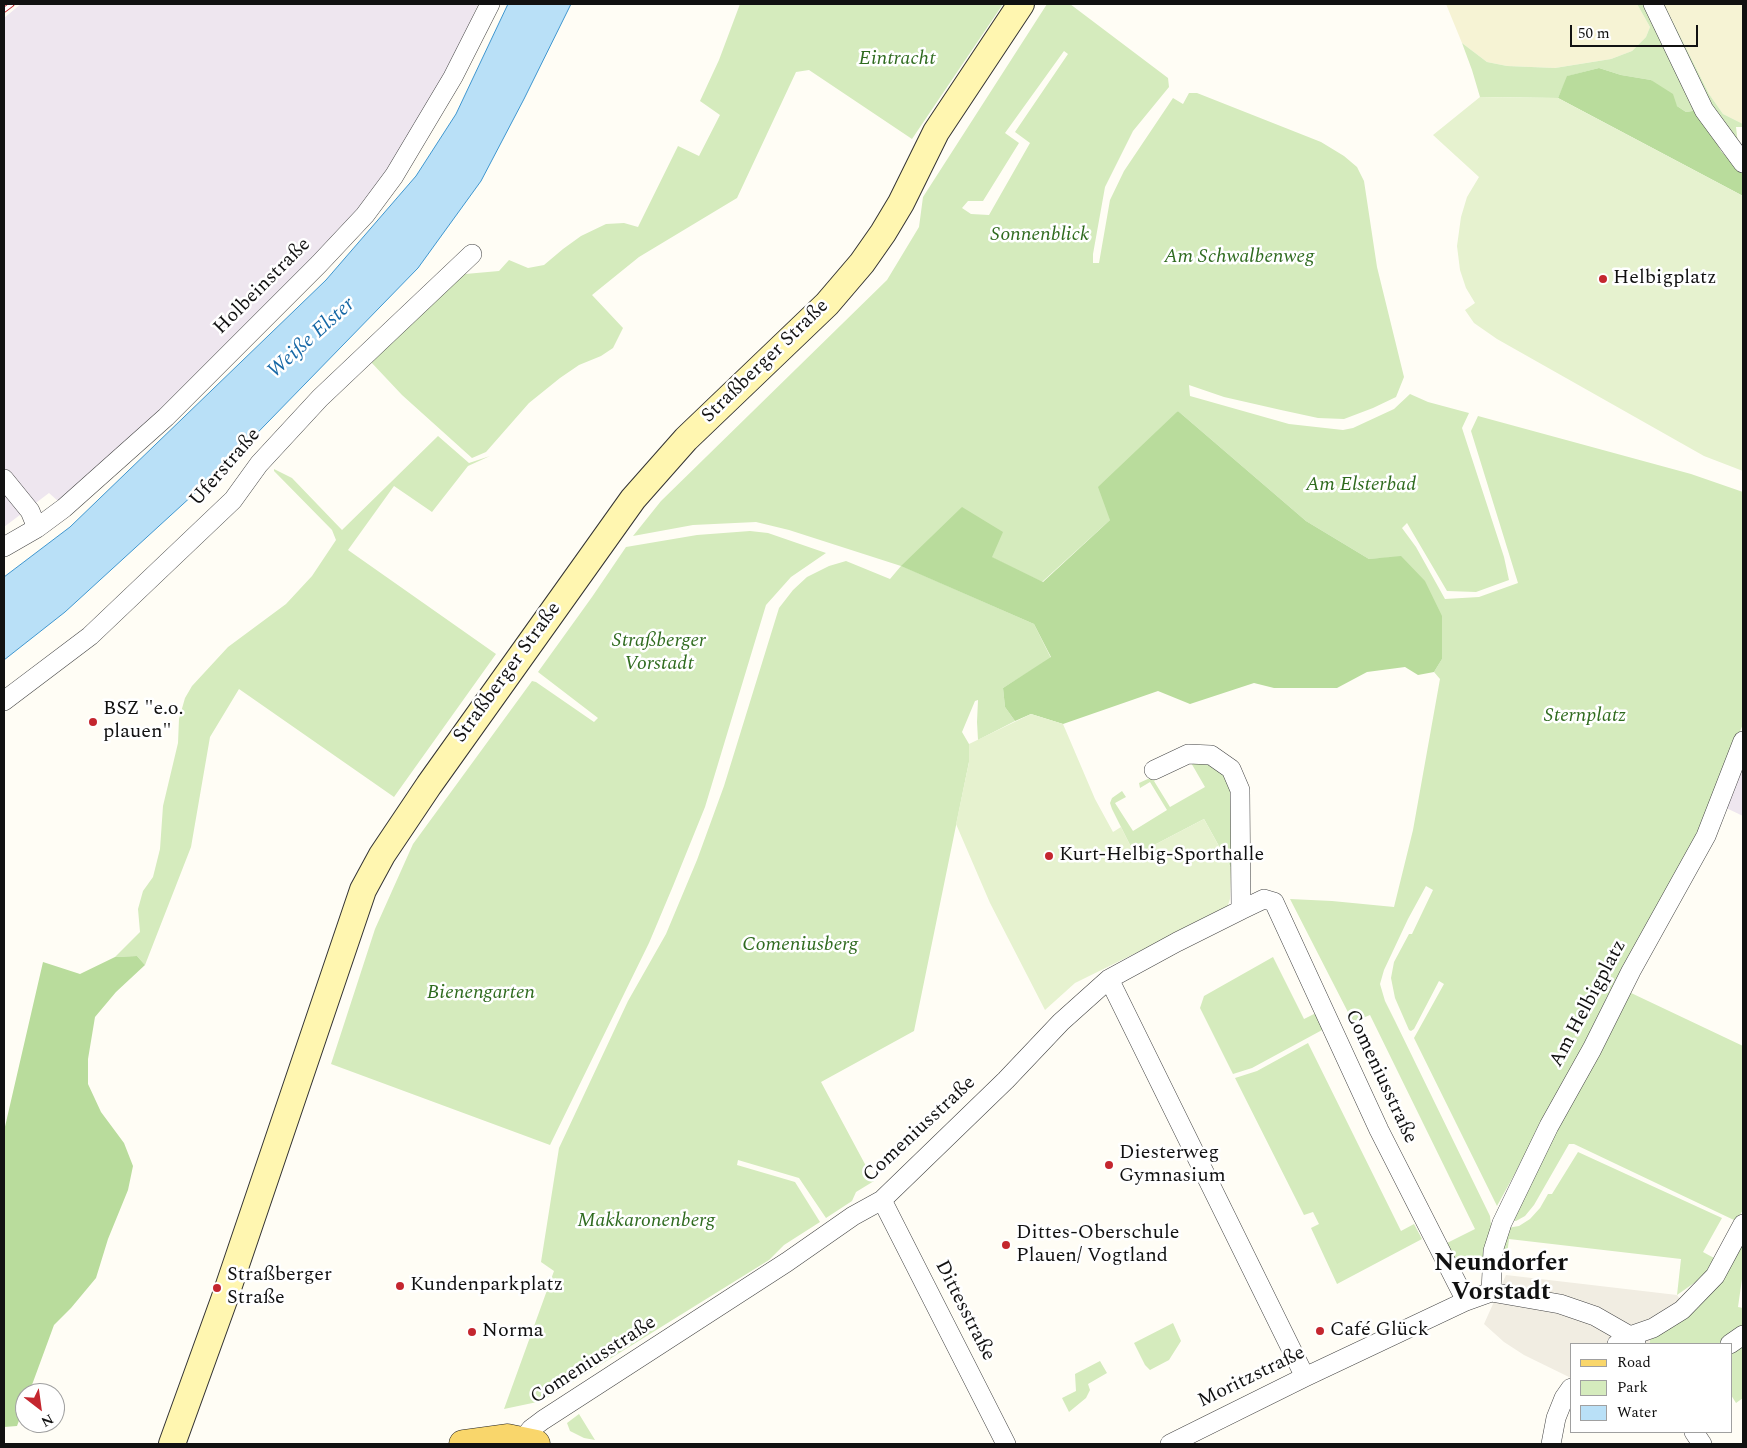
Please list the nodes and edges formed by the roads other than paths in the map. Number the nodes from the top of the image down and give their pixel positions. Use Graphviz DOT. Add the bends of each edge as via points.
graph roads {
  1 [pos="490,4"];
  2 [pos="1020,4"];
  3 [pos="1653,4"];
  4 [pos="1743,163"];
  5 [pos="472,254"];
  6 [pos="4,479"];
  7 [pos="37,528"];
  8 [pos="4,547"];
  9 [pos="4,701"];
  10 [pos="1743,741"];
  11 [pos="1154,770"];
  12 [pos="1241,910"];
  13 [pos="1109,979"];
  14 [pos="882,1200"];
  15 [pos="1743,1224"];
  16 [pos="1491,1292"];
  17 [pos="1466,1301"];
  18 [pos="1743,1335"];
  19 [pos="1628,1341"];
  20 [pos="1731,1343"];
  21 [pos="1305,1377"];
  22 [pos="1570,1389"];
  23 [pos="1695,1433"];
  24 [pos="526,1443"];
  25 [pos="172,1444"];
  26 [pos="463,1444"];
  27 [pos="1006,1444"];
  28 [pos="1170,1444"];
  29 [pos="1551,1444"];
  30 [pos="1702,1444"];
  1 -- 7 [label="street, Holbeinstraße" via="453,77 394,176 365,215 166,417"];
  2 -- 25 [label="main road, Straßberger Straße" via="936,132 901,203 862,263 827,304 686,439 633,499 434,777 382,856 363,890"];
  3 -- 4 [label="street" via="1704,110"];
  5 -- 9 [label="street, Uferstraße" via="320,398 258,464 233,500 90,636"];
  6 -- 7 [label="street" via="30,510"];
  7 -- 8 [label="street, Holbeinstraße"];
  10 -- 16 [label="street, Am Helbigplatz" via="1706,836 1549,1126 1502,1223 1493,1251"];
  11 -- 12 [label="street" via="1188,754 1211,756 1231,770 1240,790"];
  12 -- 13 [label="street, Comeniusstraße"];
  12 -- 17 [label="street, Comeniusstraße" via="1264,899 1274,902 1379,1130"];
  13 -- 14 [label="street, Comeniusstraße" via="1061,1022"];
  13 -- 21 [label="street"];
  14 -- 24 [label="street, Comeniusstraße" via="544,1420 531,1429"];
  14 -- 27 [label="street, Dittesstraße"];
  15 -- 19 [label="street" via="1715,1276 1682,1310"];
  16 -- 17 [label="street, Moritzstraße"];
  16 -- 19 [label="street" via="1560,1304 1595,1316"];
  17 -- 21 [label="street, Moritzstraße"];
  18 -- 20 [label="street"];
  21 -- 28 [label="street, Moritzstraße"];
  22 -- 29 [label="street" via="1556,1418"];
  23 -- 30 [label="street"];
  24 -- 26 [label="main road" via="498,1438"];
}
